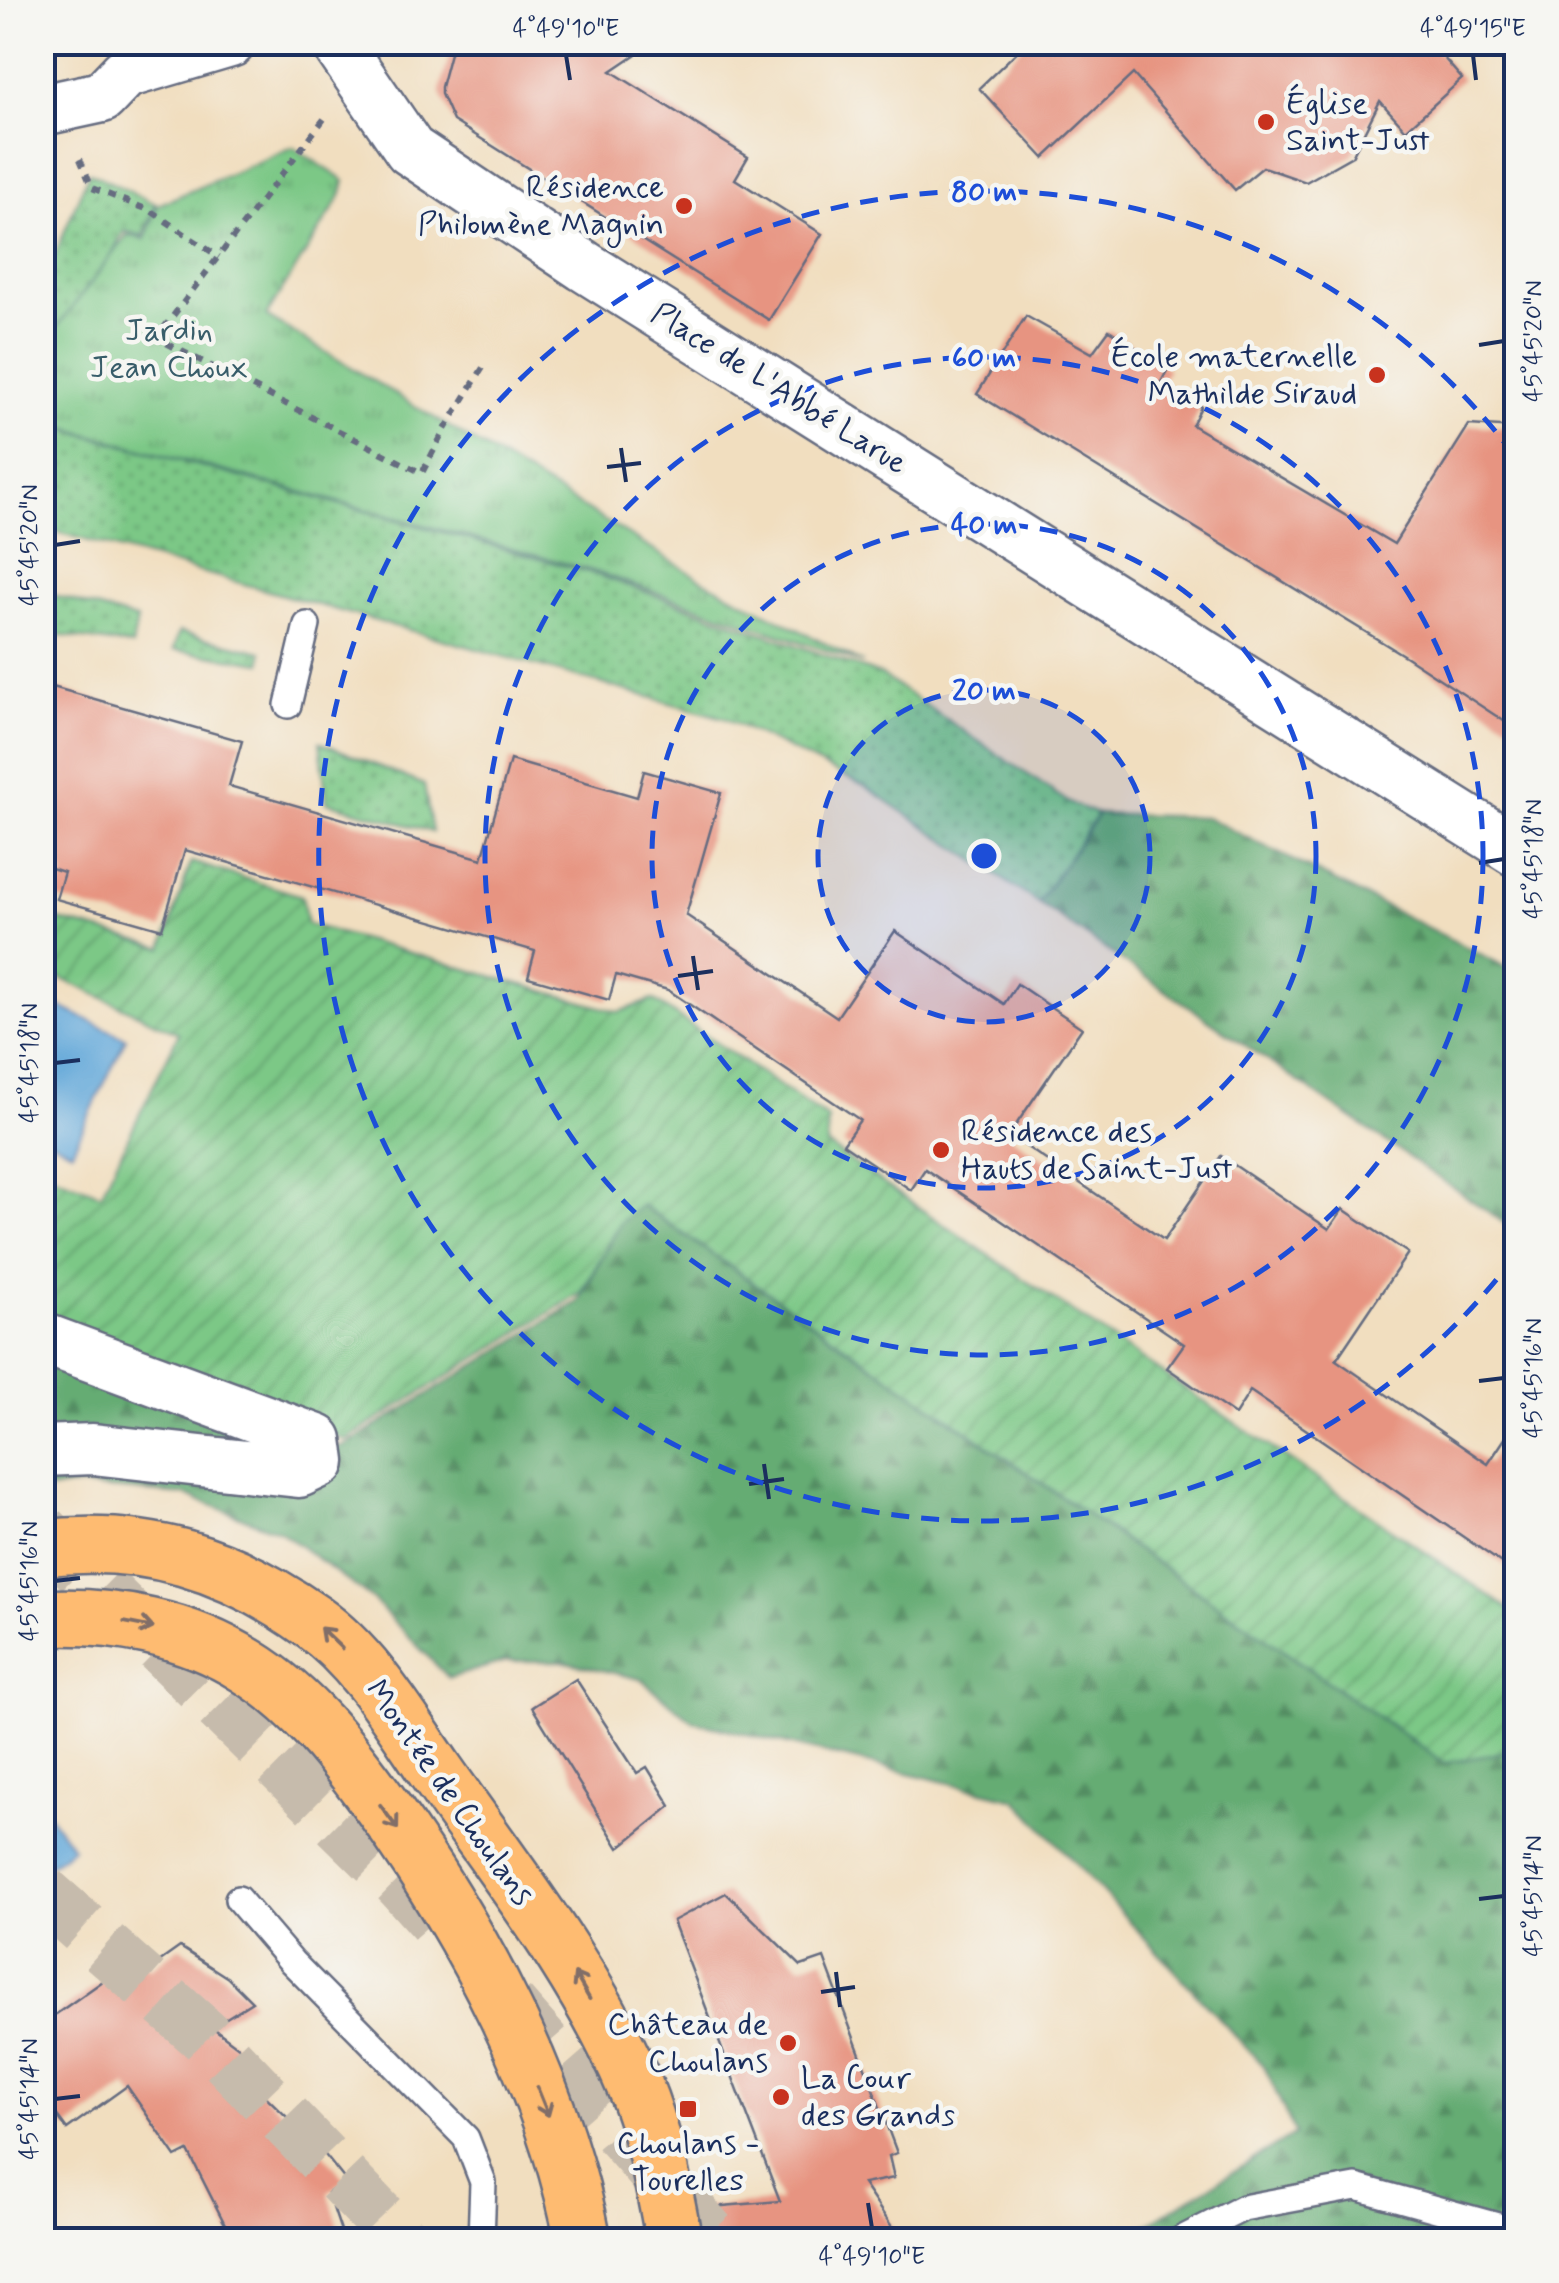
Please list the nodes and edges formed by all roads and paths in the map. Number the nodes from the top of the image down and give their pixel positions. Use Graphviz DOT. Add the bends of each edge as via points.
graph roads {
  1 [pos="230,42"];
  2 [pos="336,42"];
  3 [pos="316,109"];
  4 [pos="42,110"];
  5 [pos="80,158"];
  6 [pos="220,256"];
  7 [pos="488,361"];
  8 [pos="306,625"];
  9 [pos="288,705"];
  10 [pos="1516,852"];
  11 [pos="42,1338"];
  12 [pos="42,1451"];
  13 [pos="42,1548"];
  14 [pos="42,1618"];
  15 [pos="238,1899"];
  16 [pos="1516,2231"];
  17 [pos="481,2240"];
  18 [pos="583,2240"];
  19 [pos="674,2240"];
  20 [pos="1180,2240"];
  1 -- 4 [label="street" via="124,73 102,97"];
  2 -- 10 [label="street, Place de L'Abbé Larue" via="410,150"];
  3 -- 6 [label="path" via="325,120"];
  5 -- 6 [label="path" via="92,188 142,206"];
  6 -- 7 [label="path" via="156,338 422,473"];
  8 -- 9 [label="lane"];
  11 -- 12 [label="street" via="316,1440 320,1462 299,1472 93,1450"];
  19 -- 13 [label="main road, Montée de Choulans, one-way" via="647,2120 612,2037 490,1848 350,1658 316,1624 229,1571 121,1545"];
  14 -- 18 [label="main road, Montée de Choulans, one-way" via="132,1623 197,1640 278,1688 327,1736 420,1860 476,1957 547,2112"];
  15 -- 17 [label="lane" via="466,2138 483,2182"];
  16 -- 20 [label="lane" via="1356,2187 1242,2208"];
}
